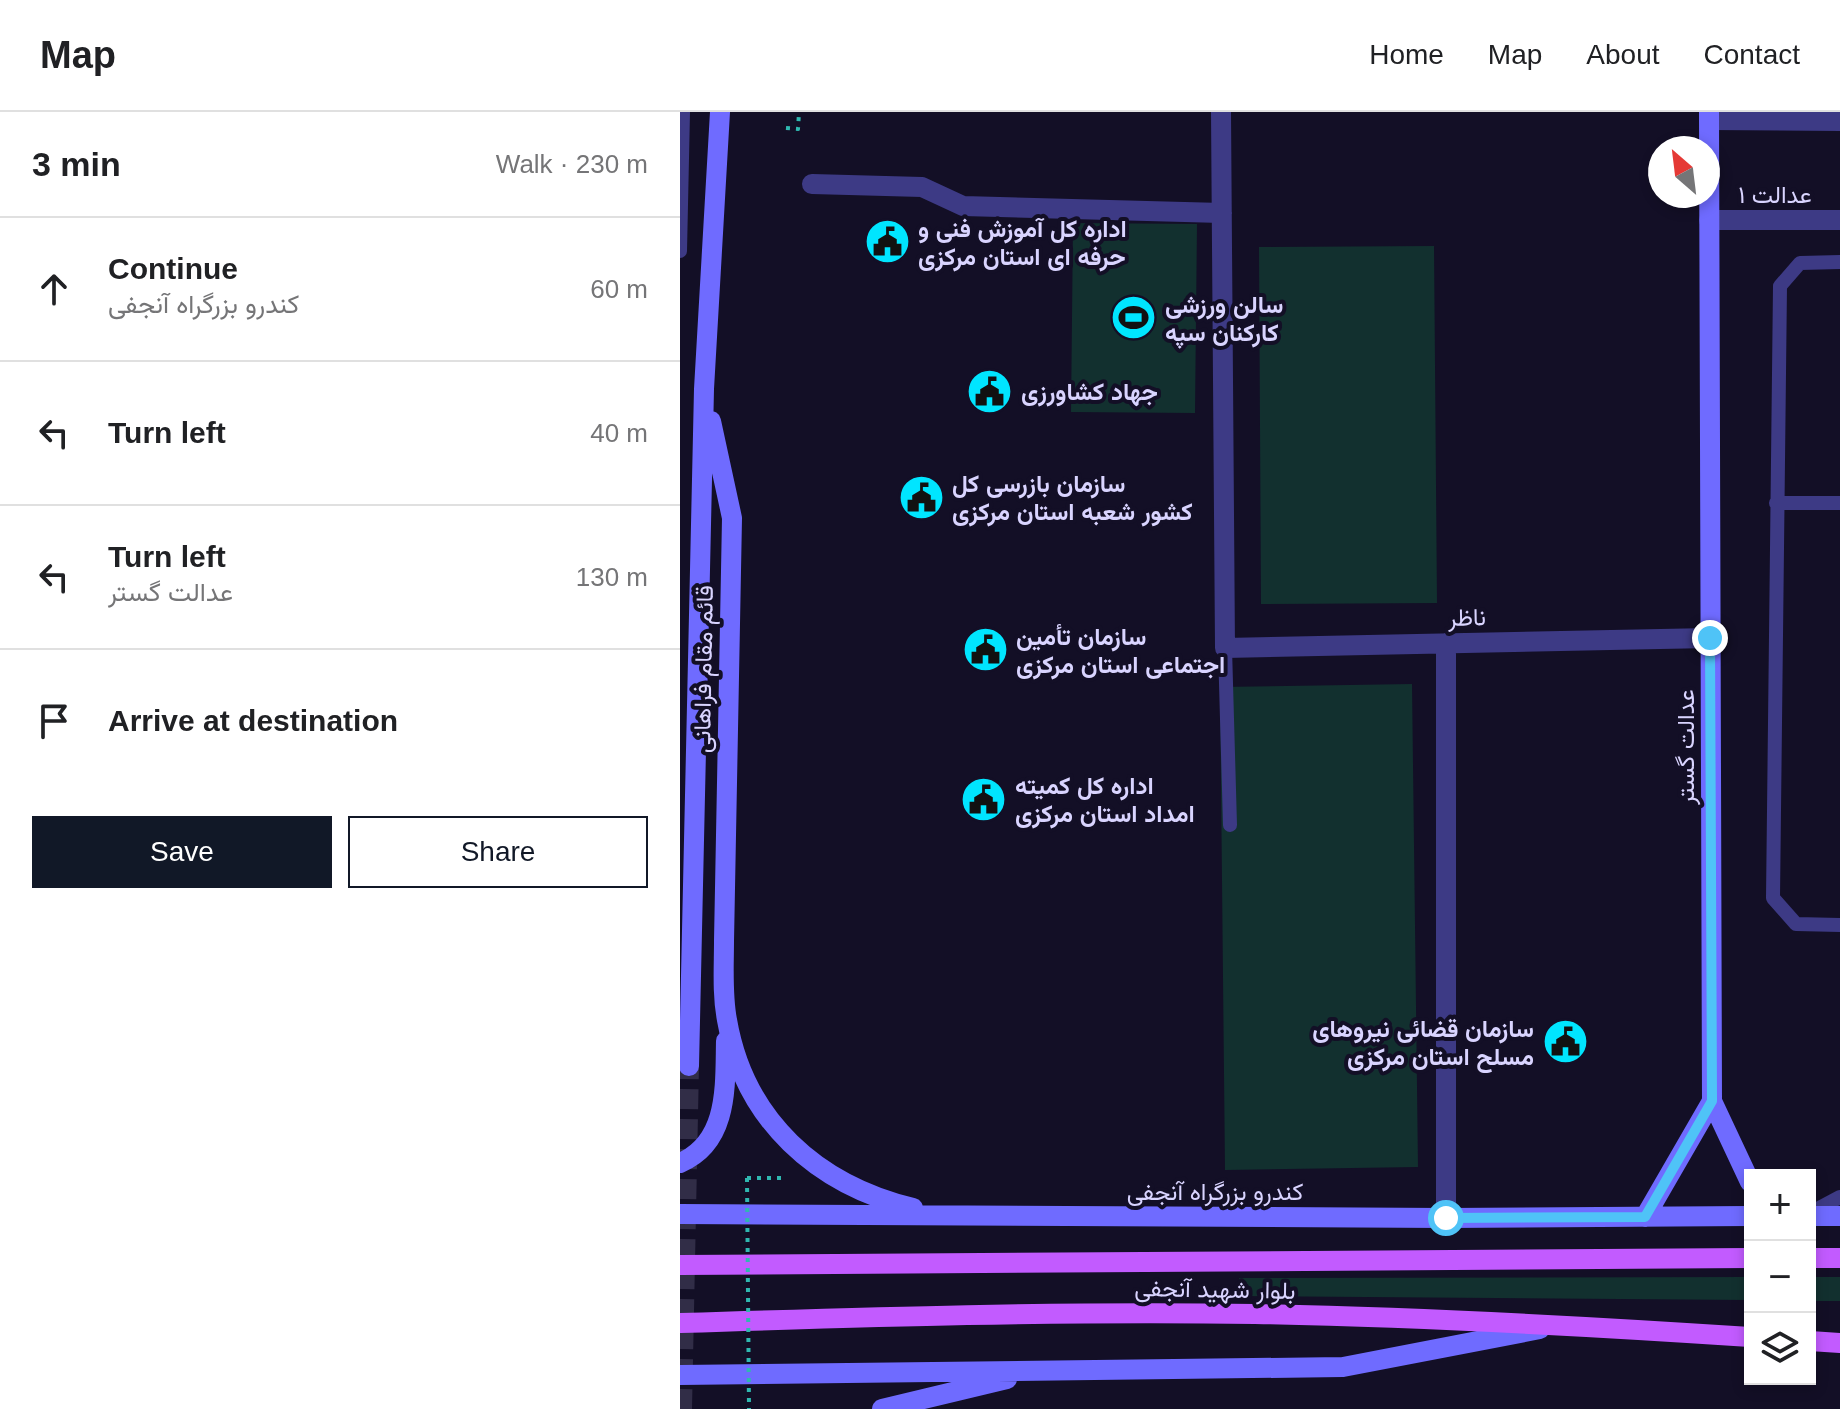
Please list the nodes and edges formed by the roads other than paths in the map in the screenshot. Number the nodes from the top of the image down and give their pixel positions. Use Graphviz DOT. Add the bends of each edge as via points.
graph roads {
  1 [pos="683,112"];
  2 [pos="720,112"];
  3 [pos="1221,112"];
  4 [pos="1709,116"];
  5 [pos="1840,121"];
  6 [pos="812,184"];
  7 [pos="1222,213"];
  8 [pos="1709,220"];
  9 [pos="1840,220"];
  10 [pos="680,251"];
  11 [pos="1840,262"];
  12 [pos="704,389"];
  13 [pos="1776,503"];
  14 [pos="1840,503"];
  15 [pos="1710,638"];
  16 [pos="1446,643"];
  17 [pos="1225,648"];
  18 [pos="1230,825"];
  19 [pos="1840,925"];
  20 [pos="727,1019"];
  21 [pos="689,1066"];
  22 [pos="1712,1101"];
  23 [pos="680,1163"];
  24 [pos="1744,1169"];
  25 [pos="1840,1197"];
  26 [pos="1816,1211"];
  27 [pos="680,1214"];
  28 [pos="1816,1214"];
  29 [pos="947,1216"];
  30 [pos="1744,1216"];
  31 [pos="1840,1216"];
  32 [pos="1645,1217"];
  33 [pos="1446,1218"];
  34 [pos="1744,1258"];
  35 [pos="1816,1258"];
  36 [pos="1840,1258"];
  37 [pos="680,1265"];
  38 [pos="680,1323"];
  39 [pos="1560,1325"];
  40 [pos="1744,1337"];
  41 [pos="1816,1341"];
  42 [pos="1840,1343"];
  43 [pos="1047,1370"];
  44 [pos="680,1375"];
  45 [pos="882,1409"];
  1 -- 10 [label="lane"];
  2 -- 12 [label="main road"];
  3 -- 7 [label="street"];
  4 -- 5 [label="street"];
  4 -- 8 [label="main road, عدالت گستر"];
  6 -- 7 [label="street" via="922,187 963,206"];
  7 -- 17 [label="street"];
  8 -- 9 [label="street, عدالت ۱"];
  8 -- 15 [label="main road, عدالت گستر"];
  11 -- 13 [label="lane" via="1800,263 1780,286"];
  12 -- 20 [label="main road, قائم مقام فراهانی" via="732,518"];
  12 -- 21 [label="main road"];
  13 -- 14 [label="lane"];
  13 -- 19 [label="lane" via="1773,898 1796,924"];
  15 -- 16 [label="street, ناظر"];
  15 -- 22 [label="main road, عدالت گستر"];
  16 -- 17 [label="street, ناظر"];
  16 -- 33 [label="street"];
  17 -- 18 [label="lane"];
  20 -- 23 [label="main road" via="725,1085 716,1130 699,1152"];
  20 -- 29 [label="main road, قائم مقام فراهانی" via="753,1095 807,1159 870,1196"];
  22 -- 24 [label="main road, عدالت گستر"];
  22 -- 32 [label="main road"];
  25 -- 26 [label="lane"];
  27 -- 29 [label="main road, کندرو بزرگراه آنجفی"];
  28 -- 31 [label="main road"];
  29 -- 33 [label="main road, کندرو بزرگراه آنجفی"];
  30 -- 32 [label="main road, کندرو بزرگراه آنجفی"];
  32 -- 33 [label="main road, کندرو بزرگراه آنجفی"];
  34 -- 37 [label="main road, بلوار شهید آنجفی"];
  35 -- 36 [label="main road"];
  38 -- 39 [label="main road, بلوار شهید آنجفی" via="979,1314 1255,1314"];
  39 -- 40 [label="main road, بلوار شهید آنجفی"];
  39 -- 43 [label="main road" via="1343,1367"];
  41 -- 42 [label="main road"];
  43 -- 44 [label="main road"];
  43 -- 45 [label="main road"];
}
